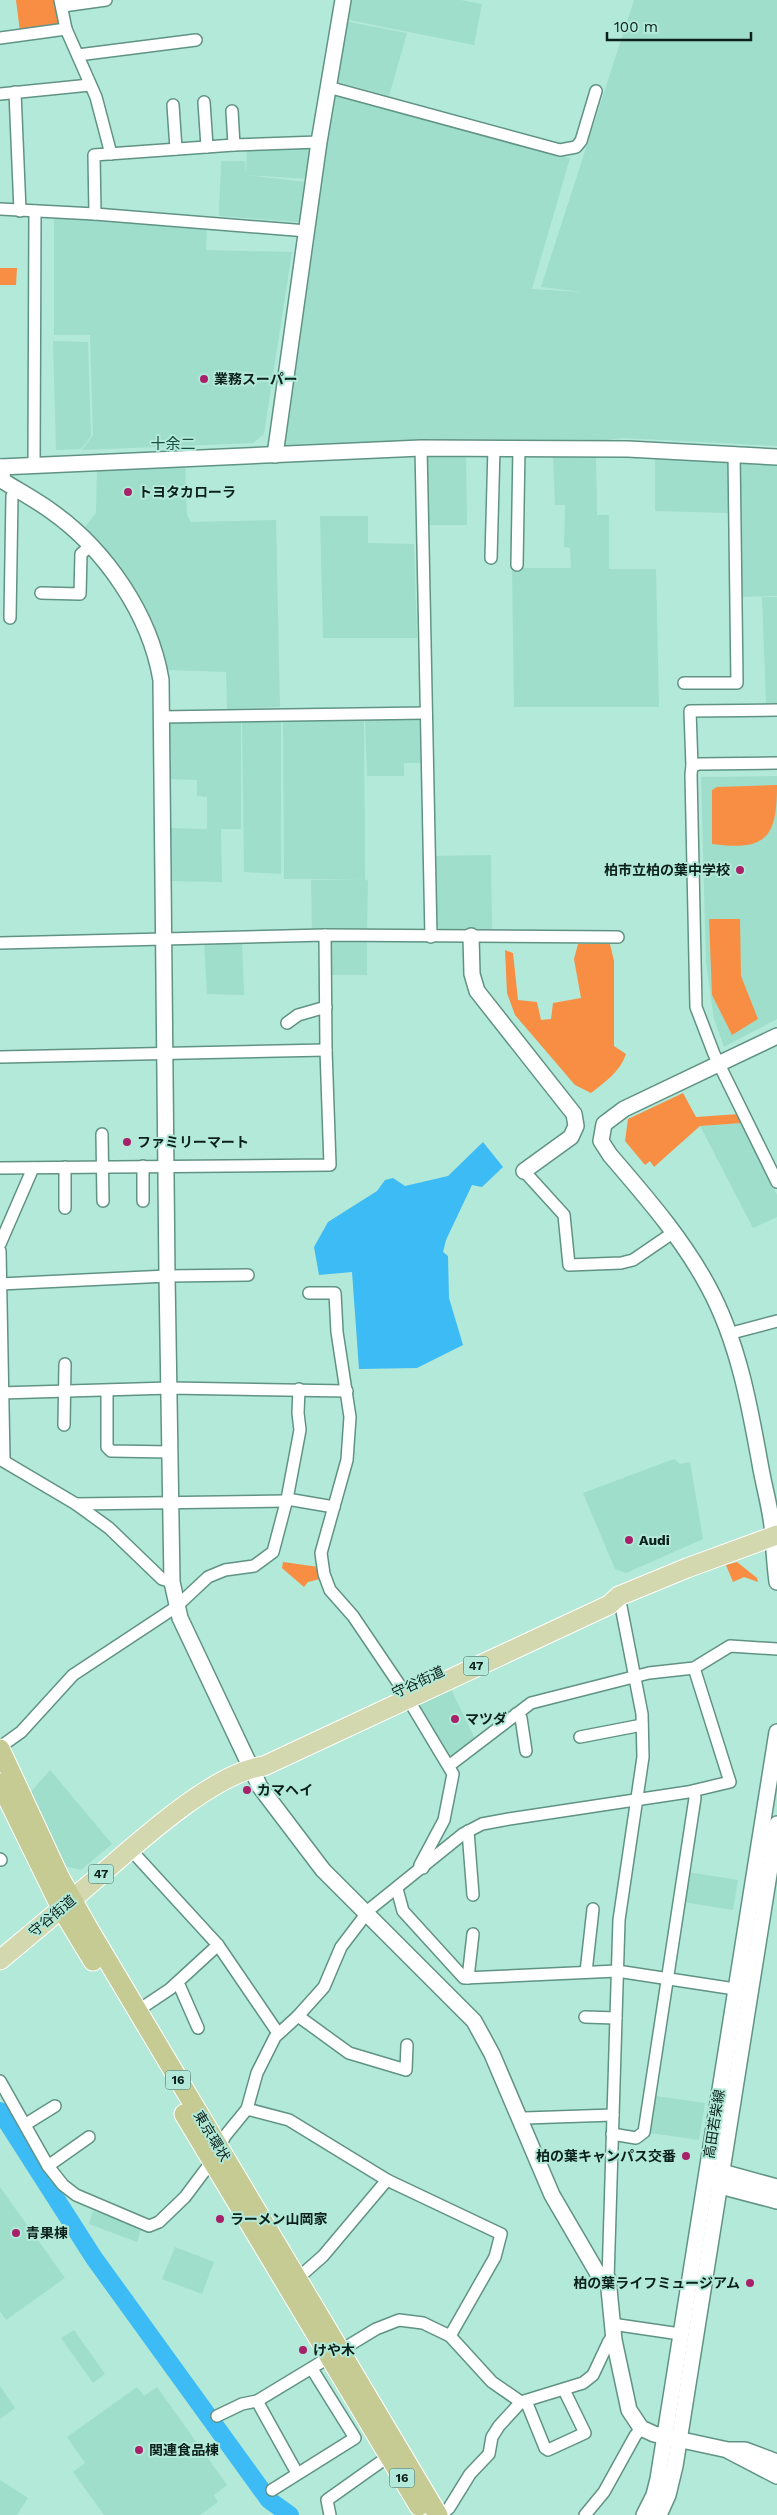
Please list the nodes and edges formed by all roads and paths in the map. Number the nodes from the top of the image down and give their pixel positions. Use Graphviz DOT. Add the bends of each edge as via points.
graph roads {
  1 [pos="106,0"];
  2 [pos="342,0"];
  3 [pos="61,3"];
  4 [pos="66,29"];
  5 [pos="0,38"];
  6 [pos="196,40"];
  7 [pos="78,55"];
  8 [pos="90,85"];
  9 [pos="328,86"];
  10 [pos="596,91"];
  11 [pos="15,92"];
  12 [pos="0,94"];
  13 [pos="204,102"];
  14 [pos="173,104"];
  15 [pos="232,111"];
  16 [pos="319,142"];
  17 [pos="234,145"];
  18 [pos="207,147"];
  19 [pos="176,149"];
  20 [pos="111,154"];
  21 [pos="0,209"];
  22 [pos="20,211"];
  23 [pos="35,211"];
  24 [pos="95,214"];
  25 [pos="307,231"];
  26 [pos="421,448"];
  27 [pos="494,448"];
  28 [pos="519,448"];
  29 [pos="734,453"];
  30 [pos="275,455"];
  31 [pos="777,457"];
  32 [pos="34,465"];
  33 [pos="0,467"];
  34 [pos="16,489"];
  35 [pos="90,546"];
  36 [pos="491,558"];
  37 [pos="518,565"];
  38 [pos="41,593"];
  39 [pos="10,618"];
  40 [pos="684,683"];
  41 [pos="777,710"];
  42 [pos="426,712"];
  43 [pos="161,717"];
  44 [pos="777,763"];
  45 [pos="692,766"];
  46 [pos="325,935"];
  47 [pos="471,936"];
  48 [pos="431,937"];
  49 [pos="618,937"];
  50 [pos="163,940"];
  51 [pos="0,943"];
  52 [pos="326,1007"];
  53 [pos="287,1023"];
  54 [pos="777,1036"];
  55 [pos="326,1050"];
  56 [pos="166,1052"];
  57 [pos="0,1057"];
  58 [pos="720,1064"];
  59 [pos="102,1134"];
  60 [pos="102,1166"];
  61 [pos="143,1166"];
  62 [pos="167,1166"];
  63 [pos="65,1167"];
  64 [pos="0,1168"];
  65 [pos="33,1168"];
  66 [pos="524,1171"];
  67 [pos="777,1182"];
  68 [pos="103,1201"];
  69 [pos="143,1201"];
  70 [pos="65,1208"];
  71 [pos="4,1226"];
  72 [pos="674,1232"];
  73 [pos="0,1244"];
  74 [pos="0,1251"];
  75 [pos="248,1275"];
  76 [pos="166,1276"];
  77 [pos="1,1284"];
  78 [pos="309,1293"];
  79 [pos="777,1321"];
  80 [pos="728,1334"];
  81 [pos="65,1364"];
  82 [pos="170,1388"];
  83 [pos="299,1389"];
  84 [pos="107,1391"];
  85 [pos="347,1391"];
  86 [pos="65,1392"];
  87 [pos="1,1393"];
  88 [pos="64,1425"];
  89 [pos="171,1452"];
  90 [pos="2,1459"];
  91 [pos="287,1500"];
  92 [pos="76,1504"];
  93 [pos="172,1504"];
  94 [pos="334,1507"];
  95 [pos="776,1538"];
  96 [pos="172,1582"];
  97 [pos="777,1582"];
  98 [pos="619,1596"];
  99 [pos="176,1607"];
  100 [pos="777,1649"];
  101 [pos="695,1671"];
  102 [pos="635,1677"];
  103 [pos="405,1694"];
  104 [pos="516,1714"];
  105 [pos="642,1725"];
  106 [pos="777,1732"];
  107 [pos="580,1737"];
  108 [pos="0,1748"];
  109 [pos="526,1752"];
  110 [pos="450,1765"];
  111 [pos="249,1768"];
  112 [pos="0,1783"];
  113 [pos="694,1790"];
  114 [pos="637,1799"];
  115 [pos="777,1824"];
  116 [pos="468,1832"];
  117 [pos="130,1849"];
  118 [pos="423,1868"];
  119 [pos="397,1889"];
  120 [pos="473,1895"];
  121 [pos="749,1901"];
  122 [pos="67,1904"];
  123 [pos="770,1905"];
  124 [pos="592,1909"];
  125 [pos="368,1913"];
  126 [pos="473,1934"];
  127 [pos="218,1945"];
  128 [pos="0,1960"];
  129 [pos="617,1971"];
  130 [pos="586,1972"];
  131 [pos="468,1978"];
  132 [pos="668,1978"];
  133 [pos="176,1984"];
  134 [pos="735,1989"];
  135 [pos="137,2011"];
  136 [pos="298,2016"];
  137 [pos="585,2017"];
  138 [pos="616,2018"];
  139 [pos="198,2028"];
  140 [pos="278,2034"];
  141 [pos="407,2045"];
  142 [pos="0,2081"];
  143 [pos="55,2106"];
  144 [pos="247,2109"];
  145 [pos="613,2114"];
  146 [pos="519,2120"];
  147 [pos="26,2124"];
  148 [pos="612,2134"];
  149 [pos="89,2137"];
  150 [pos="215,2154"];
  151 [pos="48,2166"];
  152 [pos="705,2176"];
  153 [pos="721,2179"];
  154 [pos="386,2180"];
  155 [pos="777,2187"];
  156 [pos="777,2201"];
  157 [pos="298,2278"];
  158 [pos="608,2279"];
  159 [pos="612,2324"];
  160 [pos="680,2334"];
  161 [pos="450,2336"];
  162 [pos="614,2340"];
  163 [pos="336,2353"];
  164 [pos="312,2369"];
  165 [pos="564,2390"];
  166 [pos="257,2401"];
  167 [pos="523,2402"];
  168 [pos="217,2416"];
  169 [pos="641,2428"];
  170 [pos="672,2438"];
  171 [pos="728,2450"];
  172 [pos="389,2456"];
  173 [pos="777,2462"];
  174 [pos="297,2473"];
  175 [pos="777,2476"];
  176 [pos="272,2490"];
  177 [pos="330,2515"];
  178 [pos="424,2515"];
  179 [pos="440,2515"];
  180 [pos="585,2515"];
  181 [pos="644,2515"];
  182 [pos="659,2515"];
  1 -- 3 [label="street"];
  2 -- 9 [label="street"];
  3 -- 4 [label="street"];
  4 -- 5 [label="street"];
  4 -- 7 [label="street"];
  6 -- 7 [label="street"];
  7 -- 8 [label="street"];
  8 -- 11 [label="street"];
  8 -- 20 [label="street"];
  9 -- 10 [label="street" via="560,150 576,147 581,141"];
  9 -- 16 [label="street"];
  11 -- 12 [label="street"];
  11 -- 22 [label="street"];
  13 -- 18 [label="street"];
  14 -- 19 [label="street"];
  15 -- 17 [label="street"];
  16 -- 17 [label="street"];
  16 -- 25 [label="street"];
  17 -- 18 [label="street"];
  18 -- 19 [label="street"];
  19 -- 20 [label="street"];
  20 -- 24 [label="street" via="94,155"];
  21 -- 22 [label="street"];
  22 -- 23 [label="street"];
  23 -- 24 [label="street"];
  23 -- 32 [label="street"];
  24 -- 25 [label="street"];
  25 -- 30 [label="street"];
  26 -- 27 [label="street"];
  26 -- 30 [label="street"];
  26 -- 42 [label="street"];
  27 -- 28 [label="street"];
  27 -- 36 [label="street"];
  28 -- 29 [label="street"];
  28 -- 37 [label="street"];
  29 -- 31 [label="street"];
  29 -- 40 [label="street" via="737,682"];
  30 -- 32 [label="street"];
  32 -- 33 [label="street"];
  33 -- 34 [label="street" via="3,481"];
  34 -- 35 [label="street" via="52,511"];
  34 -- 39 [label="street" via="12,496"];
  35 -- 38 [label="street" via="81,554 80,594"];
  35 -- 43 [label="street" via="123,588 146,631 159,672"];
  41 -- 45 [label="street" via="690,711"];
  42 -- 43 [label="street"];
  42 -- 48 [label="street"];
  43 -- 50 [label="street"];
  44 -- 45 [label="street"];
  45 -- 58 [label="street" via="696,1007"];
  46 -- 48 [label="street"];
  46 -- 50 [label="street"];
  46 -- 52 [label="street"];
  47 -- 48 [label="street"];
  47 -- 49 [label="street"];
  47 -- 66 [label="street" via="472,974 477,991 574,1114 576,1126 571,1137"];
  50 -- 51 [label="street"];
  50 -- 56 [label="street"];
  52 -- 53 [label="street" via="298,1015"];
  52 -- 55 [label="street"];
  54 -- 58 [label="street"];
  55 -- 56 [label="street"];
  55 -- 62 [label="street" via="330,1165"];
  56 -- 57 [label="street"];
  56 -- 62 [label="street"];
  58 -- 67 [label="street"];
  58 -- 72 [label="street" via="624,1109 604,1124 601,1141 610,1155"];
  59 -- 60 [label="street"];
  60 -- 61 [label="street"];
  60 -- 63 [label="street"];
  60 -- 68 [label="street"];
  61 -- 62 [label="street"];
  61 -- 69 [label="street"];
  62 -- 76 [label="street"];
  63 -- 65 [label="street"];
  63 -- 70 [label="street"];
  64 -- 65 [label="street"];
  65 -- 71 [label="street"];
  66 -- 72 [label="street" via="564,1215 568,1265 633,1260"];
  71 -- 73 [label="street"];
  72 -- 80 [label="street" via="711,1290"];
  74 -- 77 [label="street"];
  75 -- 76 [label="street"];
  76 -- 77 [label="street"];
  76 -- 82 [label="street"];
  77 -- 87 [label="street"];
  78 -- 85 [label="street" via="335,1293 337,1332"];
  79 -- 80 [label="street"];
  80 -- 95 [label="street" via="744,1381"];
  81 -- 86 [label="street"];
  82 -- 83 [label="street"];
  82 -- 84 [label="street"];
  82 -- 89 [label="street"];
  83 -- 85 [label="street"];
  83 -- 91 [label="street" via="300,1430"];
  84 -- 86 [label="street"];
  84 -- 89 [label="street" via="107,1447 111,1452"];
  85 -- 94 [label="street" via="350,1417 347,1460"];
  86 -- 87 [label="street"];
  86 -- 88 [label="street"];
  87 -- 90 [label="street"];
  89 -- 93 [label="street"];
  90 -- 92 [label="street"];
  91 -- 93 [label="street"];
  91 -- 94 [label="street"];
  91 -- 99 [label="street" via="273,1552 254,1566 225,1570 208,1577"];
  92 -- 93 [label="street"];
  92 -- 96 [label="street" via="109,1528 162,1579"];
  93 -- 96 [label="street"];
  94 -- 103 [label="street" via="321,1553 330,1590 353,1616"];
  95 -- 97 [label="street" via="772,1554"];
  95 -- 98 [label="main road, 守谷街道 / 47" via="687,1568"];
  96 -- 99 [label="street"];
  98 -- 102 [label="street"];
  98 -- 103 [label="main road, 守谷街道 / 47" via="609,1605"];
  99 -- 108 [label="street" via="73,1675 21,1732"];
  99 -- 111 [label="street"];
  100 -- 102 [label="street" via="730,1646 694,1668"];
  101 -- 113 [label="street" via="730,1782"];
  102 -- 104 [label="street" via="531,1703"];
  102 -- 105 [label="street"];
  103 -- 110 [label="street"];
  103 -- 111 [label="main road, 守谷街道 / 47" via="264,1766"];
  104 -- 109 [label="street" via="520,1718"];
  104 -- 110 [label="street"];
  105 -- 107 [label="street"];
  105 -- 114 [label="street" via="643,1757"];
  106 -- 121 [label="street, 高田若柴線"];
  108 -- 122 [label="highway, 東京環状 / 16"];
  110 -- 118 [label="street" via="453,1774 444,1820 420,1865"];
  111 -- 117 [label="main road, 守谷街道 / 47" via="182,1807"];
  111 -- 125 [label="street" via="323,1870"];
  112 -- 122 [label="highway, 東京環状 / 16"];
  113 -- 114 [label="street"];
  113 -- 132 [label="street"];
  114 -- 116 [label="street" via="509,1818 482,1824"];
  114 -- 129 [label="street" via="619,1920"];
  115 -- 123 [label="street, 高田若柴線"];
  116 -- 118 [label="street"];
  116 -- 120 [label="street"];
  117 -- 122 [label="main road, 守谷街道 / 47"];
  117 -- 127 [label="street"];
  118 -- 119 [label="street"];
  119 -- 125 [label="street"];
  119 -- 131 [label="street" via="403,1910 464,1978"];
  121 -- 123 [label="street"];
  121 -- 134 [label="street, 高田若柴線"];
  122 -- 128 [label="main road, 守谷街道 / 47"];
  122 -- 135 [label="highway, 東京環状 / 16"];
  122 -- 150 [label="highway, 東京環状 / 16"];
  123 -- 153 [label="street, 高田若柴線"];
  124 -- 130 [label="street"];
  125 -- 136 [label="street" via="341,1947 324,1987"];
  125 -- 146 [label="street" via="474,2021 492,2054"];
  126 -- 131 [label="street"];
  127 -- 133 [label="street"];
  127 -- 140 [label="street"];
  129 -- 130 [label="street"];
  129 -- 132 [label="street"];
  129 -- 138 [label="street"];
  130 -- 131 [label="street"];
  132 -- 134 [label="street"];
  132 -- 148 [label="street" via="644,2132 636,2138"];
  133 -- 135 [label="street"];
  133 -- 139 [label="street"];
  134 -- 152 [label="street, 高田若柴線"];
  135 -- 150 [label="highway, 東京環状 / 16"];
  136 -- 140 [label="street"];
  136 -- 141 [label="street" via="349,2052 406,2070"];
  137 -- 138 [label="street"];
  138 -- 145 [label="street"];
  140 -- 144 [label="street" via="257,2073"];
  142 -- 147 [label="street"];
  143 -- 147 [label="street"];
  144 -- 150 [label="street"];
  144 -- 154 [label="street" via="288,2120"];
  145 -- 146 [label="street"];
  145 -- 148 [label="street"];
  146 -- 158 [label="street" via="552,2195 601,2279"];
  147 -- 151 [label="street"];
  148 -- 158 [label="street"];
  149 -- 151 [label="street"];
  150 -- 151 [label="street" via="185,2197 159,2222 149,2226 76,2195"];
  150 -- 157 [label="highway, 東京環状 / 16"];
  150 -- 163 [label="highway, 東京環状 / 16"];
  152 -- 153 [label="street"];
  152 -- 160 [label="street, 高田若柴線"];
  153 -- 155 [label="street"];
  153 -- 156 [label="street"];
  153 -- 170 [label="street, 高田若柴線"];
  154 -- 157 [label="street" via="323,2256"];
  154 -- 161 [label="street" via="501,2234 495,2257"];
  157 -- 163 [label="highway, 東京環状 / 16"];
  158 -- 159 [label="street"];
  159 -- 160 [label="street"];
  159 -- 162 [label="street"];
  160 -- 170 [label="street, 高田若柴線"];
  161 -- 163 [label="street" via="423,2323 398,2320"];
  161 -- 167 [label="street" via="492,2382"];
  162 -- 165 [label="street" via="609,2341 602,2352 593,2375 583,2383"];
  162 -- 169 [label="street" via="629,2410"];
  163 -- 164 [label="street"];
  163 -- 172 [label="highway, 東京環状 / 16"];
  163 -- 179 [label="highway, 東京環状 / 16"];
  164 -- 166 [label="street"];
  164 -- 174 [label="street" via="355,2438"];
  165 -- 167 [label="street"];
  165 -- 167 [label="street" via="585,2433 548,2450"];
  166 -- 168 [label="street"];
  166 -- 174 [label="street"];
  167 -- 179 [label="street" via="498,2426 489,2454 470,2474 449,2508"];
  169 -- 170 [label="street"];
  169 -- 180 [label="street" via="604,2492"];
  170 -- 171 [label="street"];
  170 -- 181 [label="street, 高田若柴線" via="654,2495"];
  170 -- 182 [label="street, 高田若柴線" via="668,2495"];
  171 -- 173 [label="street" via="745,2450"];
  171 -- 175 [label="street"];
  172 -- 177 [label="street" via="327,2500"];
  172 -- 178 [label="highway, 東京環状 / 16"];
  174 -- 176 [label="street"];
}
